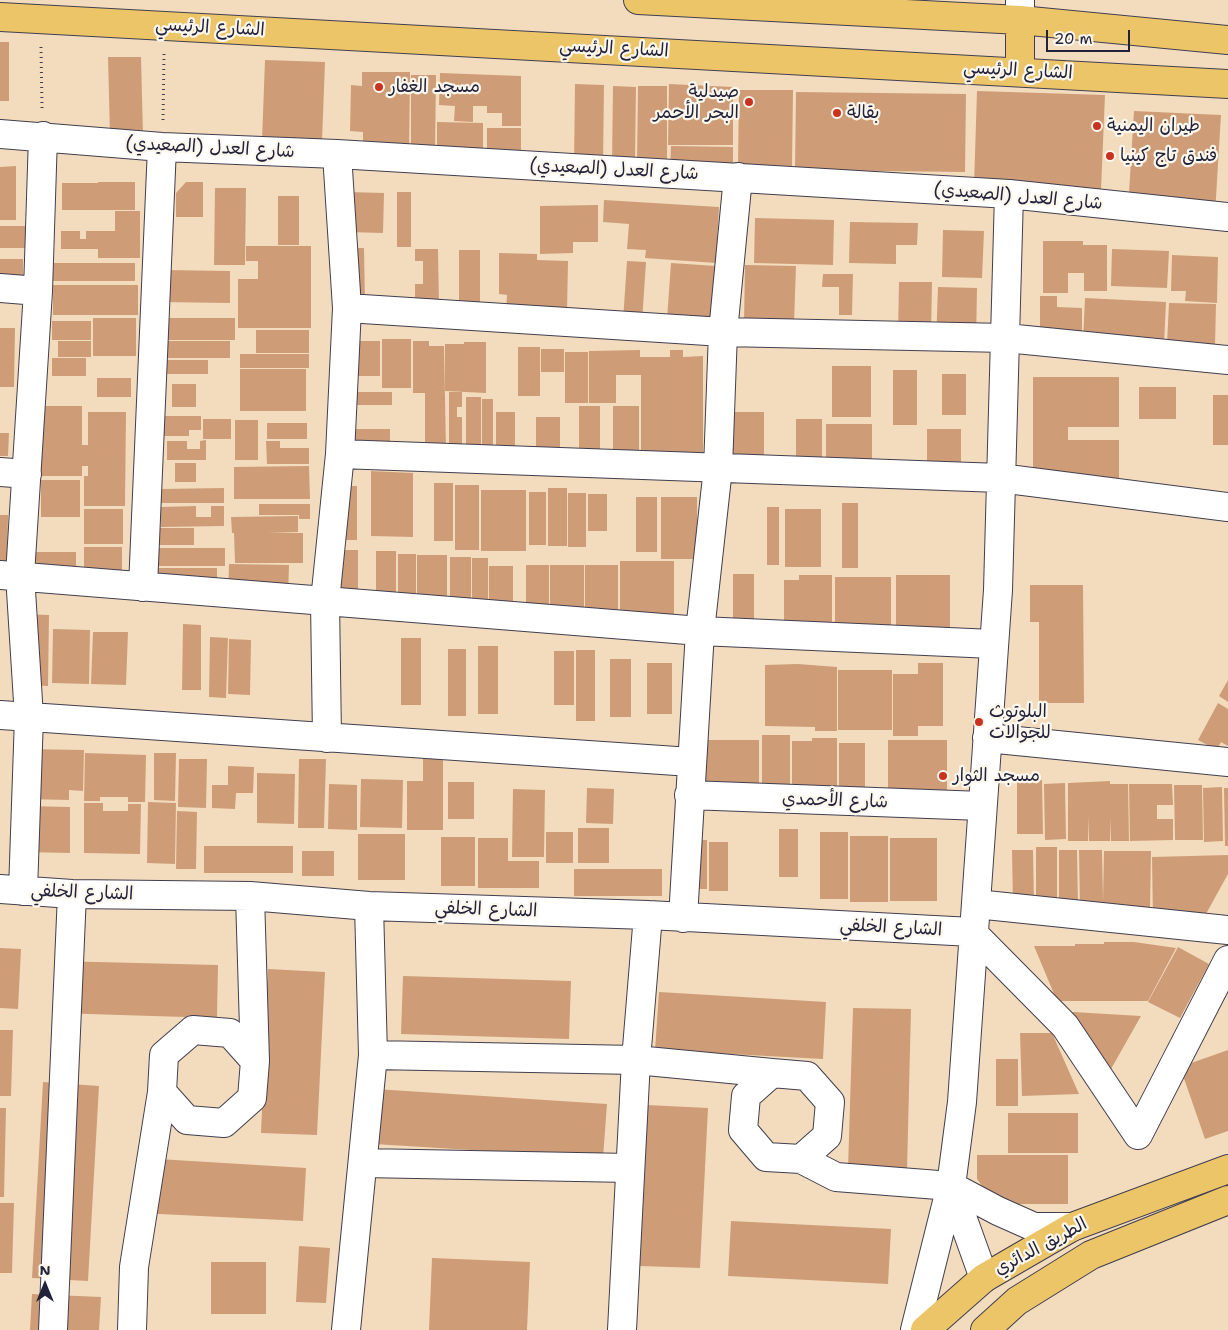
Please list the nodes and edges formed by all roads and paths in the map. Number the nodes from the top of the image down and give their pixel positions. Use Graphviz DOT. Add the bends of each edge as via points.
graph roads {
  1 [pos="638,0"];
  2 [pos="1020,10"];
  3 [pos="0,17"];
  4 [pos="41,19"];
  5 [pos="164,26"];
  6 [pos="1228,40"];
  7 [pos="1020,71"];
  8 [pos="1228,84"];
  9 [pos="0,134"];
  10 [pos="43,136"];
  11 [pos="162,148"];
  12 [pos="337,154"];
  13 [pos="738,177"];
  14 [pos="1009,194"];
  15 [pos="1228,217"];
  16 [pos="0,288"];
  17 [pos="38,291"];
  18 [pos="347,308"];
  19 [pos="724,332"];
  20 [pos="1006,338"];
  21 [pos="1228,360"];
  22 [pos="340,454"];
  23 [pos="718,468"];
  24 [pos="0,472"];
  25 [pos="27,474"];
  26 [pos="1000,478"];
  27 [pos="1228,507"];
  28 [pos="10,575"];
  29 [pos="143,587"];
  30 [pos="325,601"];
  31 [pos="700,631"];
  32 [pos="993,644"];
  33 [pos="0,715"];
  34 [pos="29,717"];
  35 [pos="327,738"];
  36 [pos="987,738"];
  37 [pos="691,762"];
  38 [pos="1228,762"];
  39 [pos="689,795"];
  40 [pos="982,806"];
  41 [pos="11,890"];
  42 [pos="72,894"];
  43 [pos="250,896"];
  44 [pos="976,904"];
  45 [pos="369,906"];
  46 [pos="648,916"];
  47 [pos="683,918"];
  48 [pos="1228,930"];
  49 [pos="972,932"];
  50 [pos="1228,960"];
  51 [pos="374,1055"];
  52 [pos="636,1060"];
  53 [pos="255,1061"];
  54 [pos="772,1073"];
  55 [pos="162,1092"];
  56 [pos="801,1159"];
  57 [pos="363,1163"];
  58 [pos="630,1168"];
  59 [pos="1228,1169"];
  60 [pos="951,1186"];
  61 [pos="1228,1200"];
  62 [pos="1072,1227"];
  63 [pos="984,1278"];
  64 [pos="1018,1301"];
  65 [pos="53,1330"];
  66 [pos="132,1330"];
  67 [pos="346,1330"];
  68 [pos="622,1330"];
  69 [pos="915,1330"];
  70 [pos="925,1330"];
  71 [pos="985,1330"];
  1 -- 2 [label="main road"];
  2 -- 6 [label="main road"];
  2 -- 7 [label="main road"];
  3 -- 4 [label="main road, الشارع الرئيسي"];
  4 -- 5 [label="main road, الشارع الرئيسي"];
  4 -- 10 [label="path"];
  5 -- 7 [label="main road, الشارع الرئيسي"];
  5 -- 11 [label="path"];
  7 -- 8 [label="main road, الشارع الرئيسي"];
  9 -- 10 [label="street, شارع العدل (الصعيدي)"];
  10 -- 11 [label="street, شارع العدل (الصعيدي)"];
  10 -- 17 [label="street"];
  11 -- 12 [label="street, شارع العدل (الصعيدي)"];
  11 -- 29 [label="street"];
  12 -- 13 [label="street, شارع العدل (الصعيدي)"];
  12 -- 18 [label="street"];
  13 -- 14 [label="street, شارع العدل (الصعيدي)"];
  13 -- 19 [label="street"];
  14 -- 15 [label="street, شارع العدل (الصعيدي)"];
  14 -- 20 [label="street"];
  16 -- 17 [label="street"];
  17 -- 25 [label="street"];
  18 -- 19 [label="street"];
  18 -- 22 [label="street"];
  19 -- 20 [label="street"];
  19 -- 23 [label="street"];
  20 -- 21 [label="street"];
  20 -- 26 [label="street"];
  22 -- 23 [label="street"];
  22 -- 30 [label="street"];
  23 -- 26 [label="street"];
  23 -- 31 [label="street"];
  24 -- 25 [label="street"];
  25 -- 28 [label="street"];
  26 -- 27 [label="street"];
  26 -- 32 [label="street" via="998,590"];
  28 -- 29 [label="street"];
  28 -- 34 [label="street"];
  29 -- 30 [label="street"];
  30 -- 31 [label="street"];
  30 -- 35 [label="street"];
  31 -- 32 [label="street"];
  31 -- 37 [label="street"];
  32 -- 36 [label="street"];
  33 -- 34 [label="street"];
  34 -- 35 [label="street"];
  34 -- 41 [label="street"];
  35 -- 37 [label="street"];
  36 -- 38 [label="street"];
  36 -- 40 [label="street"];
  37 -- 39 [label="street"];
  39 -- 40 [label="street, شارع الأحمدي"];
  39 -- 47 [label="street"];
  40 -- 44 [label="street"];
  41 -- 42 [label="street, الشارع الخلفي"];
  42 -- 43 [label="street, الشارع الخلفي"];
  42 -- 65 [label="street"];
  43 -- 45 [label="street, الشارع الخلفي"];
  43 -- 53 [label="street"];
  44 -- 48 [label="street"];
  44 -- 49 [label="street"];
  45 -- 46 [label="street, الشارع الخلفي"];
  45 -- 51 [label="street"];
  46 -- 47 [label="street, الشارع الخلفي"];
  46 -- 52 [label="street"];
  47 -- 49 [label="street, الشارع الخلفي"];
  49 -- 50 [label="street" via="1065,1026 1138,1135"];
  49 -- 60 [label="street" via="962,1102"];
  51 -- 52 [label="street"];
  51 -- 57 [label="street"];
  52 -- 54 [label="street"];
  52 -- 58 [label="street"];
  53 -- 55 [label="street" via="252,1098 224,1122 186,1120"];
  53 -- 55 [label="street" via="230,1033 193,1030 164,1055"];
  54 -- 56 [label="street" via="806,1076 830,1102 827,1136"];
  54 -- 56 [label="street" via="746,1096 743,1130 766,1157"];
  55 -- 66 [label="street" via="134,1268"];
  56 -- 60 [label="street" via="836,1177"];
  57 -- 58 [label="street"];
  57 -- 67 [label="street"];
  58 -- 68 [label="street"];
  59 -- 62 [label="main road, الطريق الدائري"];
  60 -- 62 [label="street" via="1034,1226"];
  60 -- 63 [label="street"];
  60 -- 69 [label="street"];
  61 -- 64 [label="main road, الطريق الدائري" via="1091,1255"];
  62 -- 63 [label="main road, الطريق الدائري"];
  63 -- 64 [label="main road"];
  63 -- 70 [label="main road, الطريق الدائري"];
  64 -- 71 [label="main road, الطريق الدائري"];
}
